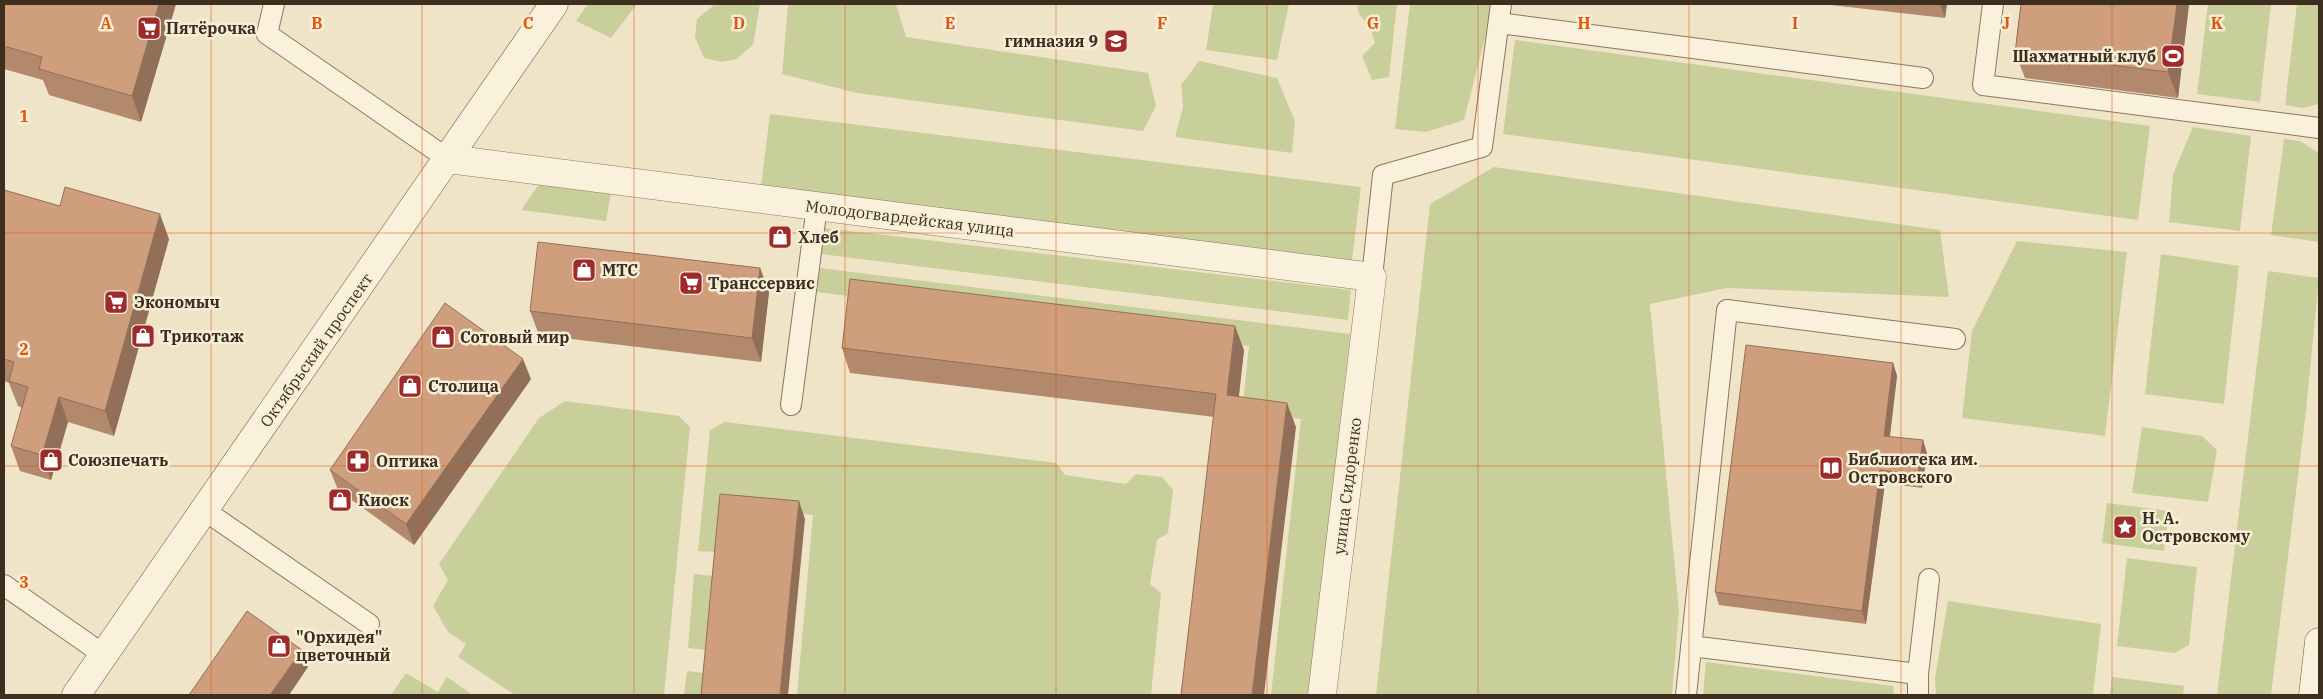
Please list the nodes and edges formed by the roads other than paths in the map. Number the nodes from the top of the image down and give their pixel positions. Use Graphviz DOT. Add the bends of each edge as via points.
graph roads {
  1 [pos="274,4"];
  2 [pos="554,4"];
  3 [pos="1993,4"];
  4 [pos="1500,13"];
  5 [pos="1923,78"];
  6 [pos="2319,128"];
  7 [pos="448,159"];
  8 [pos="817,206"];
  9 [pos="1372,277"];
  10 [pos="1955,339"];
  11 [pos="791,405"];
  12 [pos="204,510"];
  13 [pos="1930,579"];
  14 [pos="4,585"];
  15 [pos="369,624"];
  16 [pos="2319,642"];
  17 [pos="1691,646"];
  18 [pos="104,655"];
  19 [pos="1918,674"];
  20 [pos="76,695"];
  21 [pos="1322,695"];
  22 [pos="1686,695"];
  23 [pos="1918,695"];
  24 [pos="2313,695"];
  1 -- 7 [label="lane" via="267,34"];
  2 -- 7 [label="street, Октябрьский проспект"];
  3 -- 6 [label="lane" via="1983,85"];
  4 -- 5 [label="lane"];
  4 -- 9 [label="lane" via="1482,147 1383,175"];
  7 -- 8 [label="street, Молодогвардейская улица"];
  7 -- 12 [label="street, Октябрьский проспект"];
  8 -- 9 [label="street, Молодогвардейская улица"];
  8 -- 11 [label="lane"];
  9 -- 21 [label="street, улица Сидоренко"];
  10 -- 17 [label="lane" via="1727,310"];
  12 -- 15 [label="lane"];
  12 -- 18 [label="street, Октябрьский проспект"];
  13 -- 19 [label="lane"];
  14 -- 18 [label="lane"];
  16 -- 24 [label="street"];
  17 -- 19 [label="lane"];
  17 -- 22 [label="lane"];
  18 -- 20 [label="street, Октябрьский проспект"];
  19 -- 23 [label="lane"];
}
